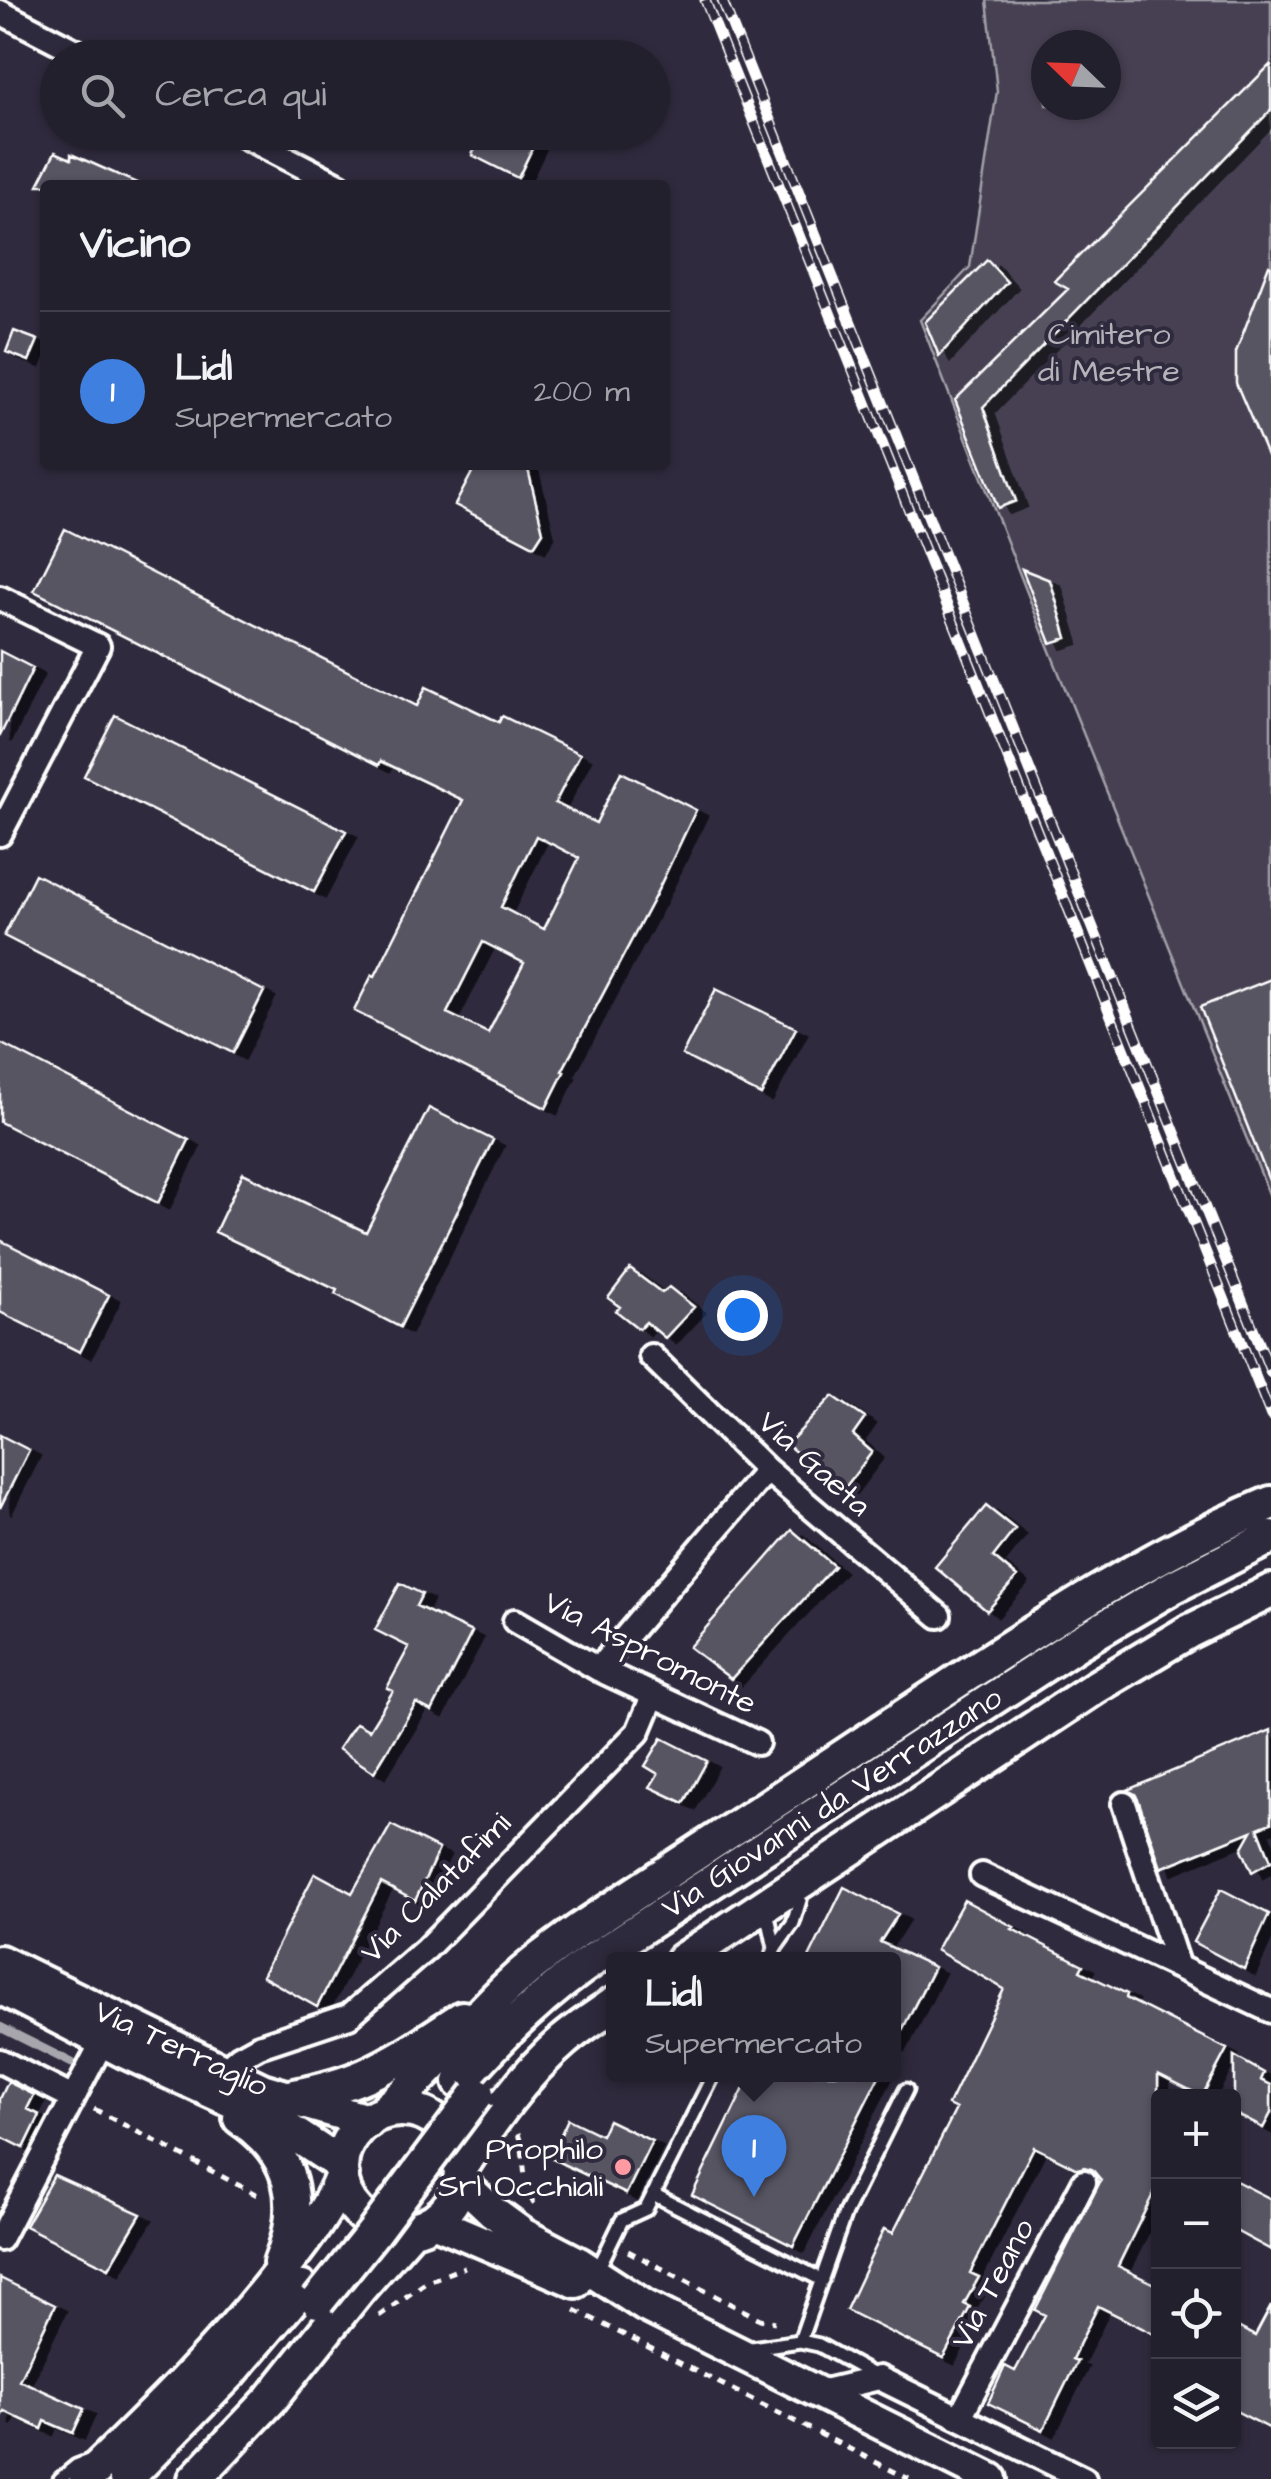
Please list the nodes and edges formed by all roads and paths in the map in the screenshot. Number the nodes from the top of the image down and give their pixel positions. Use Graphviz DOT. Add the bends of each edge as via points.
graph roads {
  1 [pos="0,12"];
  2 [pos="54,40"];
  3 [pos="271,150"];
  4 [pos="329,180"];
  5 [pos="0,598"];
  6 [pos="0,834"];
  7 [pos="651,1356"];
  8 [pos="768,1470"];
  9 [pos="1271,1503"];
  10 [pos="1263,1560"];
  11 [pos="939,1616"];
  12 [pos="514,1621"];
  13 [pos="598,1669"];
  14 [pos="654,1696"];
  15 [pos="756,1743"];
  16 [pos="1124,1804"];
  17 [pos="982,1875"];
  18 [pos="800,1900"];
  19 [pos="768,1916"];
  20 [pos="640,1952"];
  21 [pos="694,1952"];
  22 [pos="773,1952"];
  23 [pos="774,1952"];
  24 [pos="0,1962"];
  25 [pos="1178,1967"];
  26 [pos="606,1975"];
  27 [pos="0,1987"];
  28 [pos="503,1991"];
  29 [pos="1271,2010"];
  30 [pos="605,2017"];
  31 [pos="114,2037"];
  32 [pos="0,2061"];
  33 [pos="222,2072"];
  34 [pos="710,2082"];
  35 [pos="906,2090"];
  36 [pos="73,2098"];
  37 [pos="286,2098"];
  38 [pos="374,2118"];
  39 [pos="510,2123"];
  40 [pos="342,2170"];
  41 [pos="461,2174"];
  42 [pos="1084,2182"];
  43 [pos="653,2194"];
  44 [pos="276,2206"];
  45 [pos="537,2209"];
  46 [pos="422,2225"];
  47 [pos="0,2239"];
  48 [pos="621,2248"];
  49 [pos="467,2266"];
  50 [pos="596,2274"];
  51 [pos="822,2280"];
  52 [pos="297,2290"];
  53 [pos="645,2306"];
  54 [pos="576,2311"];
  55 [pos="369,2324"];
  56 [pos="786,2325"];
  57 [pos="800,2341"];
  58 [pos="736,2351"];
  59 [pos="880,2378"];
  60 [pos="820,2392"];
  61 [pos="960,2418"];
  62 [pos="119,2466"];
  63 [pos="60,2479"];
  64 [pos="86,2479"];
  65 [pos="156,2479"];
  66 [pos="195,2479"];
  67 [pos="909,2479"];
  68 [pos="990,2479"];
  69 [pos="1084,2479"];
  1 -- 2 [label="street"];
  3 -- 4 [label="street"];
  5 -- 6 [label="street" via="98,646"];
  7 -- 8 [label="street, Via Gaeta"];
  8 -- 11 [label="street, Via Gaeta"];
  8 -- 13 [label="street"];
  9 -- 28 [label="main road" via="1017,1642 579,1930"];
  10 -- 20 [label="main road, Via Giovanni da Verrazzano" via="1118,1642"];
  10 -- 21 [label="main road" via="1188,1632"];
  10 -- 52 [label="main road, Via Giovanni da Verrazzano" via="1173,1586 1109,1624 565,1978 460,2082"];
  12 -- 13 [label="street, Via Aspromonte"];
  13 -- 14 [label="street, Via Aspromonte"];
  14 -- 15 [label="street, Via Aspromonte"];
  14 -- 33 [label="street, Via Calatafimi" via="638,1732 426,1949 349,2016 259,2046"];
  16 -- 25 [label="street"];
  17 -- 25 [label="street"];
  18 -- 23 [label="lane"];
  19 -- 22 [label="lane"];
  24 -- 31 [label="main road, Via Terraglio"];
  25 -- 29 [label="street"];
  26 -- 52 [label="main road, bridge" via="514,2050 373,2234"];
  27 -- 31 [label="main road, Via Terraglio"];
  28 -- 37 [label="main road" via="364,2076"];
  28 -- 38 [label="main road" via="404,2096"];
  30 -- 41 [label="main road" via="563,2041 534,2070"];
  31 -- 33 [label="main road, Via Terraglio"];
  31 -- 36 [label="street"];
  31 -- 40 [label="main road, Via Terraglio" via="272,2119"];
  31 -- 52 [label="main road" via="149,2072 251,2125 284,2163 293,2193 289,2232"];
  32 -- 36 [label="street"];
  33 -- 37 [label="main road, Via Terraglio"];
  34 -- 43 [label="lane"];
  35 -- 51 [label="lane" via="845,2213"];
  36 -- 44 [label="path"];
  36 -- 47 [label="street"];
  37 -- 38 [label="main road, Via Terraglio"];
  38 -- 40 [label="main road" via="350,2140"];
  38 -- 41 [label="main road" via="394,2110 434,2120 453,2141"];
  39 -- 45 [label="path" via="520,2137 526,2190"];
  40 -- 46 [label="main road" via="345,2191 365,2218 396,2230"];
  40 -- 52 [label="main road"];
  41 -- 46 [label="main road" via="450,2204"];
  41 -- 50 [label="street" via="493,2212"];
  42 -- 61 [label="street, Via Teano"];
  43 -- 50 [label="lane" via="646,2208 622,2220"];
  43 -- 51 [label="lane"];
  46 -- 53 [label="street"];
  46 -- 66 [label="main road" via="358,2289 272,2399"];
  48 -- 56 [label="path"];
  49 -- 55 [label="path" via="428,2281"];
  50 -- 53 [label="street"];
  51 -- 57 [label="lane"];
  52 -- 62 [label="main road" via="230,2373"];
  52 -- 65 [label="main road" via="244,2389"];
  53 -- 58 [label="street"];
  54 -- 67 [label="path"];
  57 -- 58 [label="lane"];
  57 -- 59 [label="lane"];
  58 -- 60 [label="street"];
  59 -- 60 [label="street"];
  59 -- 61 [label="street"];
  60 -- 68 [label="street"];
  61 -- 69 [label="street"];
  62 -- 63 [label="lane" via="76,2466"];
  62 -- 64 [label="main road"];
}
